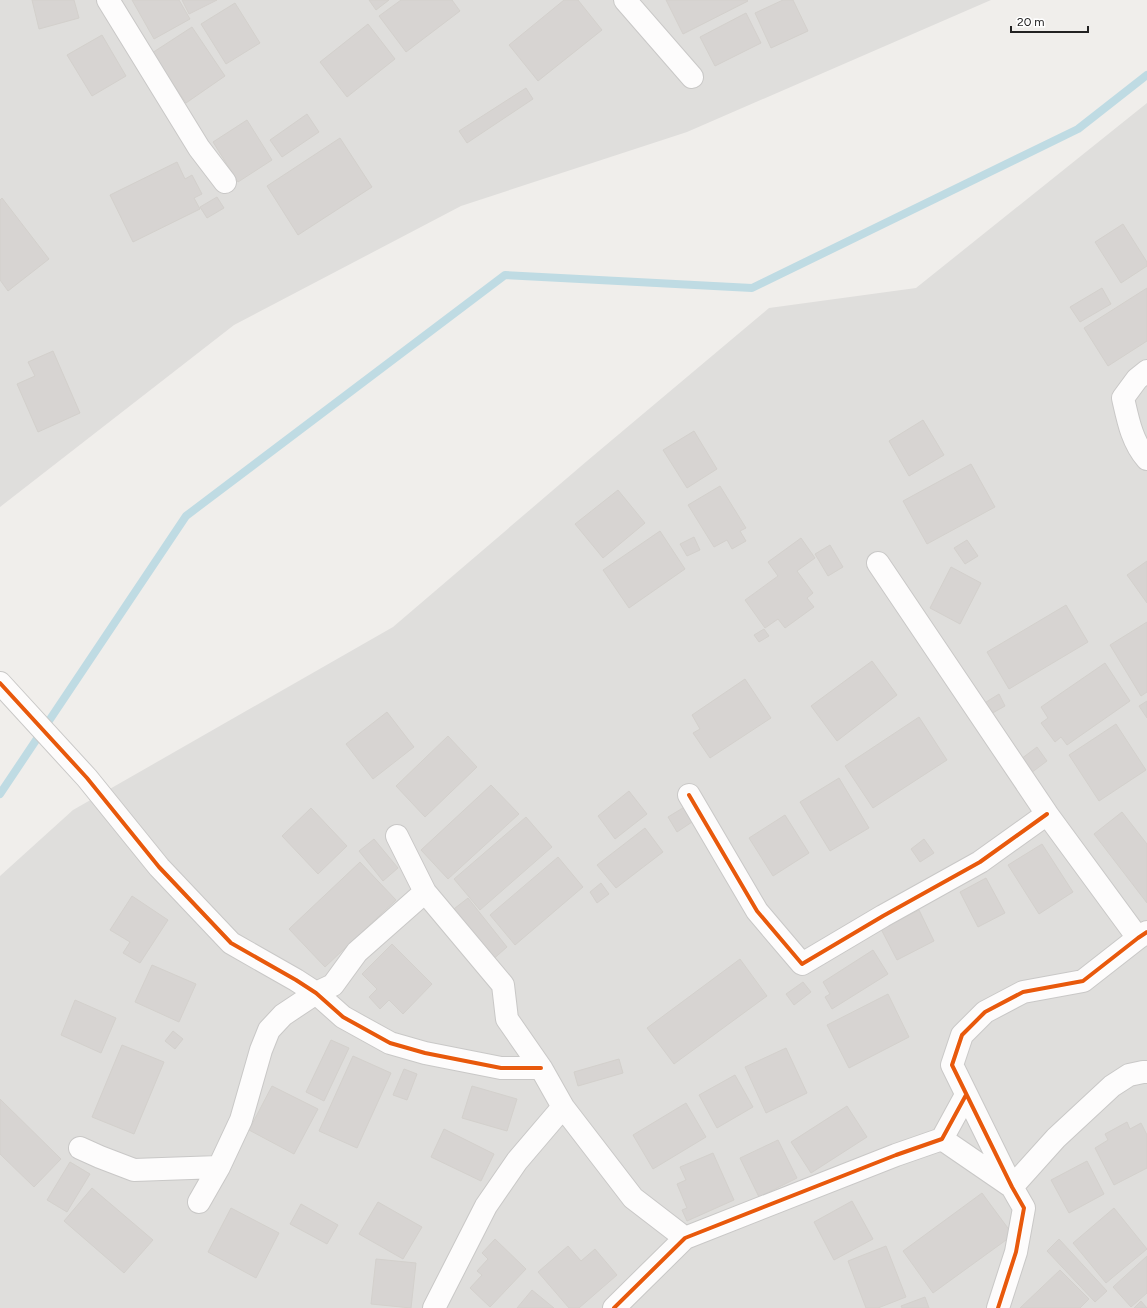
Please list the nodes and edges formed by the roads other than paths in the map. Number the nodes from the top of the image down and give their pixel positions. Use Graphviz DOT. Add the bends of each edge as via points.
graph roads {
  1 [pos="108,0"];
  2 [pos="625,0"];
  3 [pos="692,77"];
  4 [pos="225,182"];
  5 [pos="1147,372"];
  6 [pos="1147,459"];
  7 [pos="878,563"];
  8 [pos="0,683"];
  9 [pos="689,795"];
  10 [pos="1047,814"];
  11 [pos="397,836"];
  12 [pos="425,892"];
  13 [pos="1142,935"];
  14 [pos="316,993"];
  15 [pos="541,1068"];
  16 [pos="1147,1072"];
  17 [pos="966,1095"];
  18 [pos="564,1107"];
  19 [pos="942,1138"];
  20 [pos="80,1148"];
  21 [pos="219,1167"];
  22 [pos="1012,1187"];
  23 [pos="199,1202"];
  24 [pos="685,1238"];
  25 [pos="434,1308"];
  26 [pos="614,1308"];
  27 [pos="998,1308"];
  1 -- 4 [label="street" via="199,148"];
  2 -- 3 [label="street"];
  5 -- 6 [label="street" via="1137,379 1123,398 1132,433 1140,451"];
  7 -- 10 [label="street"];
  8 -- 14 [label="street" via="87,778 159,867 231,943"];
  9 -- 10 [label="street" via="757,911 802,964 980,862"];
  10 -- 13 [label="street"];
  11 -- 12 [label="street"];
  12 -- 14 [label="street" via="357,952 333,985"];
  12 -- 15 [label="street" via="503,985 507,1019"];
  13 -- 17 [label="street" via="1083,981 1023,992 984,1012 962,1035 952,1065"];
  14 -- 15 [label="street" via="343,1017 390,1043 425,1053 501,1068"];
  14 -- 21 [label="street" via="283,1015 269,1030 241,1120"];
  15 -- 18 [label="street"];
  16 -- 22 [label="street" via="1129,1075 1112,1086 1056,1138"];
  17 -- 19 [label="street"];
  17 -- 22 [label="street"];
  18 -- 24 [label="street" via="633,1198"];
  18 -- 25 [label="street" via="517,1161 486,1206"];
  19 -- 22 [label="street"];
  19 -- 24 [label="street"];
  20 -- 21 [label="street" via="134,1170"];
  21 -- 23 [label="street"];
  22 -- 27 [label="street" via="1024,1208 1016,1252"];
  24 -- 26 [label="street"];
}
